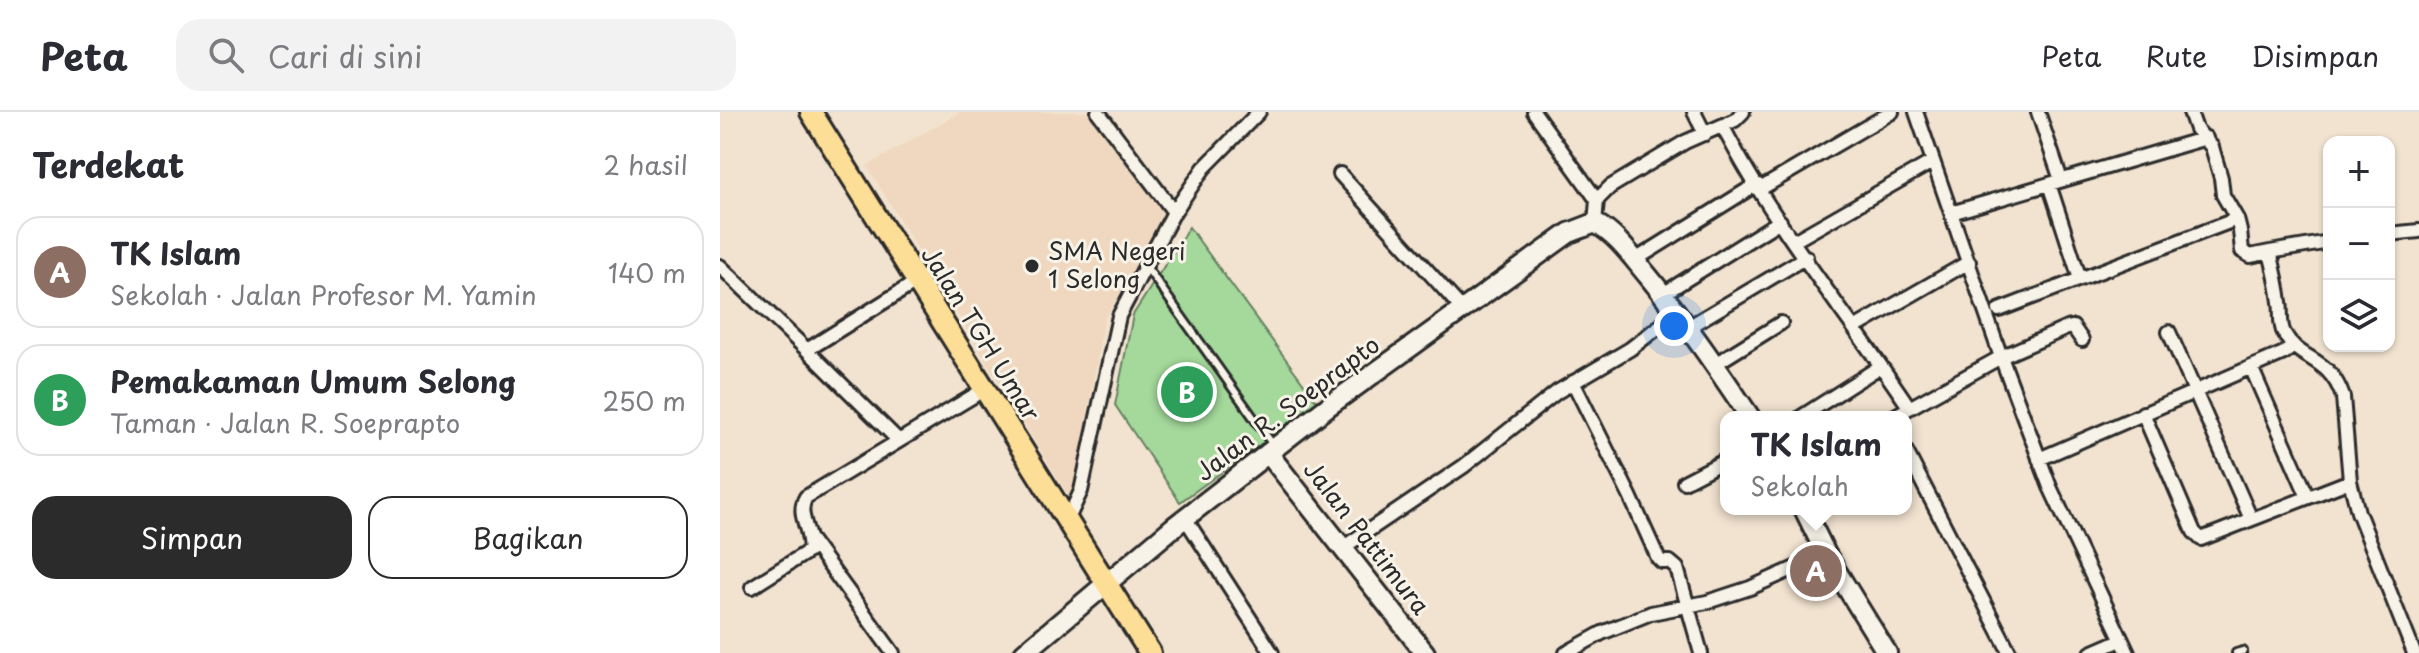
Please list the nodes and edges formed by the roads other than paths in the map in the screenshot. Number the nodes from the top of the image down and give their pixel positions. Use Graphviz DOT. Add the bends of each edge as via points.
graph roads {
  1 [pos="811,112"];
  2 [pos="1098,112"];
  3 [pos="1259,112"];
  4 [pos="1534,112"];
  5 [pos="1694,112"];
  6 [pos="1743,112"];
  7 [pos="1892,112"];
  8 [pos="1916,112"];
  9 [pos="2038,112"];
  10 [pos="2190,112"];
  11 [pos="1723,127"];
  12 [pos="1705,134"];
  13 [pos="2206,138"];
  14 [pos="1932,162"];
  15 [pos="1340,174"];
  16 [pos="2055,182"];
  17 [pos="1758,186"];
  18 [pos="1597,200"];
  19 [pos="1174,212"];
  20 [pos="1951,213"];
  21 [pos="2237,219"];
  22 [pos="1780,221"];
  23 [pos="1595,223"];
  24 [pos="2419,231"];
  25 [pos="2395,233"];
  26 [pos="1794,241"];
  27 [pos="2323,243"];
  28 [pos="2270,252"];
  29 [pos="1806,257"];
  30 [pos="1635,260"];
  31 [pos="1969,262"];
  32 [pos="720,266"];
  33 [pos="1148,269"];
  34 [pos="2080,279"];
  35 [pos="916,282"];
  36 [pos="1663,294"];
  37 [pos="1463,310"];
  38 [pos="1999,310"];
  39 [pos="1684,319"];
  40 [pos="1781,323"];
  41 [pos="1856,327"];
  42 [pos="2169,332"];
  43 [pos="2082,340"];
  44 [pos="2294,346"];
  45 [pos="807,350"];
  46 [pos="2001,357"];
  47 [pos="1715,364"];
  48 [pos="1881,366"];
  49 [pos="2251,367"];
  50 [pos="1573,382"];
  51 [pos="985,389"];
  52 [pos="2193,393"];
  53 [pos="1909,407"];
  54 [pos="1746,411"];
  55 [pos="1810,411"];
  56 [pos="1903,411"];
  57 [pos="2143,413"];
  58 [pos="899,441"];
  59 [pos="1272,450"];
  60 [pos="2039,459"];
  61 [pos="1720,463"];
  62 [pos="1912,463"];
  63 [pos="2350,481"];
  64 [pos="1684,482"];
  65 [pos="2308,497"];
  66 [pos="1807,515"];
  67 [pos="1185,518"];
  68 [pos="2251,519"];
  69 [pos="1067,521"];
  70 [pos="809,537"];
  71 [pos="1344,547"];
  72 [pos="1826,554"];
  73 [pos="1106,583"];
  74 [pos="752,587"];
  75 [pos="1687,606"];
  76 [pos="2121,640"];
  77 [pos="893,653"];
  78 [pos="1024,653"];
  79 [pos="1150,653"];
  80 [pos="1272,653"];
  81 [pos="1425,653"];
  82 [pos="1566,653"];
  83 [pos="1701,653"];
  84 [pos="1887,653"];
  85 [pos="2010,653"];
  86 [pos="2091,653"];
  87 [pos="2128,653"];
  88 [pos="2414,653"];
  1 -- 35 [label="main road, Jalan TGH Umar"];
  2 -- 19 [label="street"];
  3 -- 19 [label="street" via="1204,168"];
  4 -- 18 [label="street"];
  5 -- 12 [label="street"];
  6 -- 11 [label="street"];
  7 -- 17 [label="street"];
  8 -- 14 [label="street"];
  9 -- 16 [label="street"];
  10 -- 13 [label="street"];
  11 -- 12 [label="street"];
  11 -- 17 [label="street"];
  12 -- 18 [label="street" via="1623,179"];
  13 -- 16 [label="street"];
  13 -- 21 [label="street" via="2223,195"];
  14 -- 20 [label="street"];
  14 -- 26 [label="street"];
  15 -- 37 [label="street"];
  16 -- 20 [label="street"];
  16 -- 34 [label="street"];
  17 -- 22 [label="street"];
  17 -- 30 [label="street"];
  18 -- 23 [label="street"];
  19 -- 33 [label="street"];
  20 -- 31 [label="street"];
  21 -- 28 [label="street" via="2244,253"];
  21 -- 34 [label="street"];
  22 -- 26 [label="street"];
  22 -- 36 [label="street"];
  23 -- 30 [label="main road"];
  23 -- 37 [label="main road, Jalan R. Soeprapto" via="1569,233"];
  24 -- 25 [label="street"];
  26 -- 29 [label="street"];
  27 -- 28 [label="street"];
  28 -- 44 [label="street" via="2283,332"];
  29 -- 39 [label="street"];
  29 -- 41 [label="street"];
  30 -- 36 [label="main road"];
  31 -- 41 [label="street"];
  31 -- 46 [label="street"];
  32 -- 45 [label="street"];
  33 -- 59 [label="lane"];
  33 -- 69 [label="street" via="1119,316 1081,491"];
  34 -- 38 [label="street"];
  35 -- 45 [label="street"];
  35 -- 51 [label="main road, Jalan TGH Umar"];
  36 -- 39 [label="main road"];
  37 -- 59 [label="main road, Jalan R. Soeprapto"];
  39 -- 47 [label="main road"];
  39 -- 50 [label="street"];
  40 -- 47 [label="street"];
  41 -- 48 [label="street"];
  42 -- 52 [label="street"];
  43 -- 46 [label="street" via="2073,327 2067,328"];
  44 -- 49 [label="street"];
  44 -- 63 [label="street" via="2339,384"];
  45 -- 58 [label="street"];
  46 -- 53 [label="street"];
  46 -- 60 [label="street"];
  47 -- 54 [label="main road"];
  48 -- 53 [label="street"];
  48 -- 55 [label="street"];
  49 -- 52 [label="street"];
  49 -- 65 [label="street"];
  50 -- 71 [label="street" via="1464,466"];
  50 -- 75 [label="street" via="1658,558 1677,568"];
  51 -- 58 [label="street"];
  51 -- 69 [label="main road, Jalan TGH Umar"];
  52 -- 57 [label="street"];
  52 -- 68 [label="street"];
  53 -- 56 [label="street"];
  57 -- 60 [label="street"];
  57 -- 68 [label="street" via="2197,536 2205,539"];
  58 -- 70 [label="street" via="806,497 801,510"];
  59 -- 67 [label="main road, Jalan R. Soeprapto"];
  59 -- 71 [label="main road, Jalan Pattimura"];
  60 -- 76 [label="street"];
  61 -- 64 [label="street"];
  62 -- 85 [label="street"];
  63 -- 65 [label="street"];
  63 -- 88 [label="street" via="2371,550"];
  65 -- 68 [label="street"];
  66 -- 72 [label="main road"];
  67 -- 73 [label="main road, Jalan R. Soeprapto"];
  67 -- 80 [label="street"];
  69 -- 73 [label="main road, Jalan TGH Umar"];
  70 -- 74 [label="street" via="809,551"];
  70 -- 77 [label="street"];
  71 -- 81 [label="main road, Jalan Pattimura"];
  72 -- 75 [label="street" via="1750,588"];
  72 -- 84 [label="main road"];
  73 -- 78 [label="main road, Jalan R. Soeprapto"];
  73 -- 79 [label="main road, Jalan TGH Umar"];
  75 -- 82 [label="street" via="1651,613"];
  75 -- 83 [label="street"];
  76 -- 86 [label="street"];
  76 -- 87 [label="street"];
}
